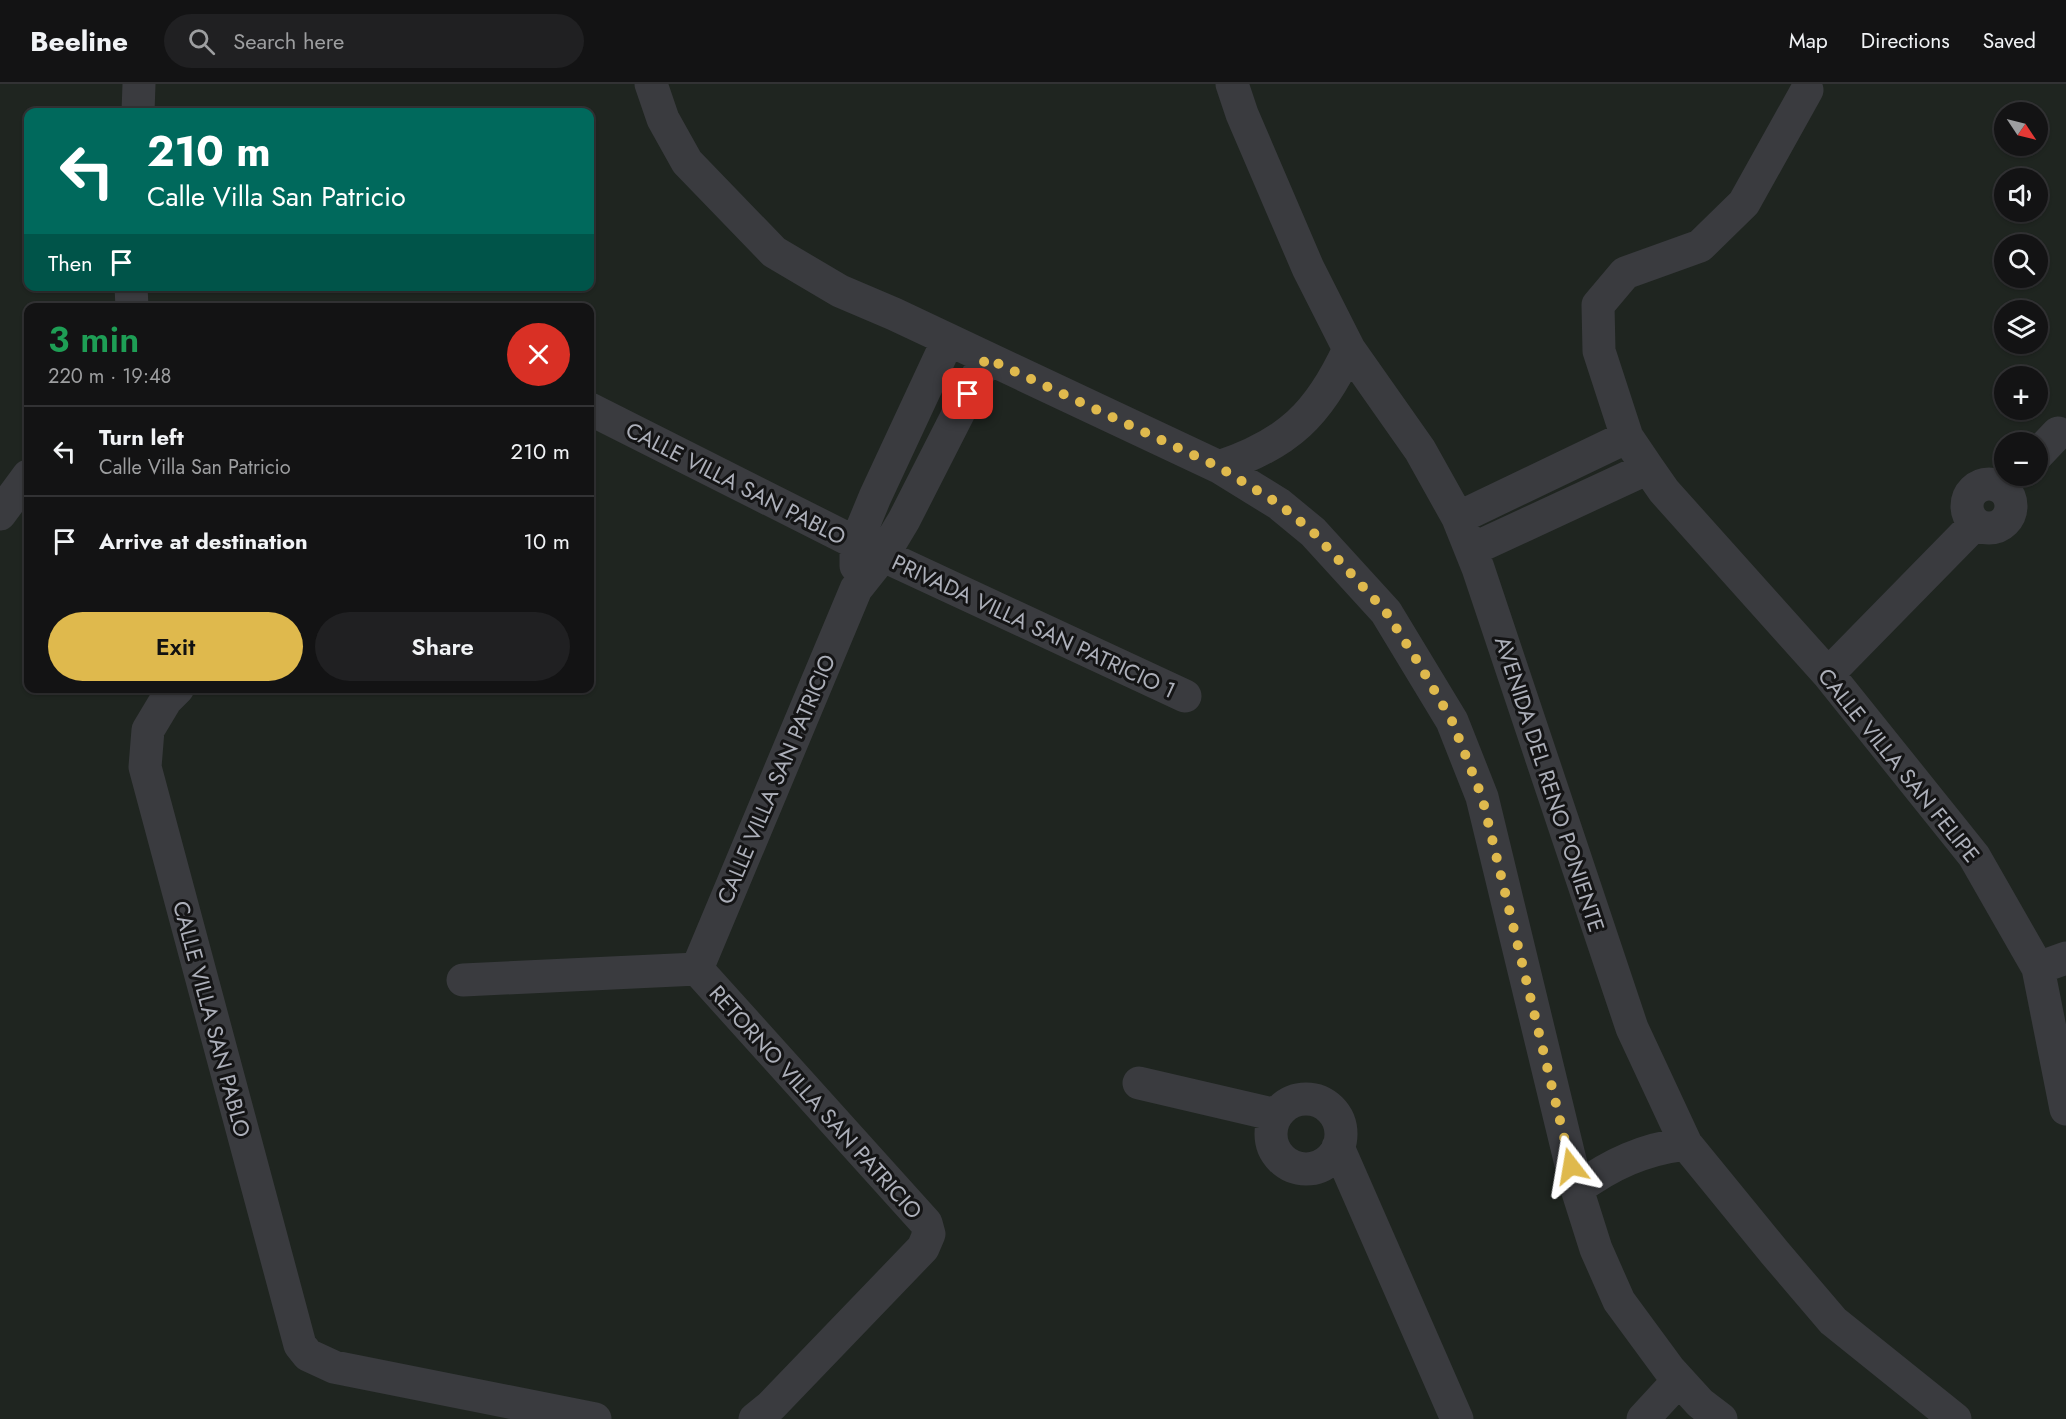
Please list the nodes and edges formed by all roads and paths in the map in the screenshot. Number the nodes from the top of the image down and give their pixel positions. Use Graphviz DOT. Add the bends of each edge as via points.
graph roads {
  1 [pos="139,84"];
  2 [pos="651,84"];
  3 [pos="1232,84"];
  4 [pos="1807,90"];
  5 [pos="138,108"];
  6 [pos="948,340"];
  7 [pos="1349,349"];
  8 [pos="986,358"];
  9 [pos="594,411"];
  10 [pos="1627,437"];
  11 [pos="1219,467"];
  12 [pos="1648,468"];
  13 [pos="24,481"];
  14 [pos="1994,484"];
  15 [pos="0,514"];
  16 [pos="1458,518"];
  17 [pos="870,549"];
  18 [pos="1471,550"];
  19 [pos="1828,674"];
  20 [pos="173,693"];
  21 [pos="1185,696"];
  22 [pos="2052,963"];
  23 [pos="697,969"];
  24 [pos="463,980"];
  25 [pos="1139,1083"];
  26 [pos="2066,1109"];
  27 [pos="1276,1114"];
  28 [pos="1686,1144"];
  29 [pos="1338,1148"];
  30 [pos="1577,1189"];
  31 [pos="1696,1405"];
  32 [pos="595,1419"];
  33 [pos="755,1419"];
  34 [pos="1458,1419"];
  35 [pos="1643,1419"];
  36 [pos="1955,1419"];
  1 -- 5 [label="street"];
  2 -- 6 [label="street" via="663,119 687,162 774,252 840,291"];
  3 -- 7 [label="street, AVENIDA DEL RENO PONIENTE" via="1308,268"];
  4 -- 10 [label="street, CALLE VILLA SAN FELIPE" via="1744,203 1700,246 1625,273 1598,305 1599,351"];
  6 -- 8 [label="street"];
  6 -- 17 [label="street, CALLE VILLA SAN PATRICIO" via="875,497"];
  7 -- 11 [label="street" via="1330,387 1297,427 1273,445"];
  7 -- 16 [label="street, AVENIDA DEL RENO PONIENTE" via="1420,450"];
  8 -- 11 [label="street"];
  8 -- 17 [label="street, CALLE VILLA SAN PATRICIO" via="904,520"];
  9 -- 17 [label="street, CALLE VILLA SAN PABLO"];
  10 -- 12 [label="street, CALLE VILLA SAN FELIPE"];
  10 -- 16 [label="street"];
  11 -- 30 [label="street" via="1279,504 1313,532 1386,612 1452,721 1482,797"];
  12 -- 18 [label="street"];
  12 -- 19 [label="street, CALLE VILLA SAN FELIPE" via="1664,491"];
  13 -- 15 [label="street"];
  14 -- 19 [label="street" via="1987,483 1971,492 1967,500 1966,508 1975,524"];
  16 -- 18 [label="street, AVENIDA DEL RENO PONIENTE"];
  17 -- 21 [label="street, PRIVADA VILLA SAN PATRICIO 1"];
  17 -- 23 [label="street, CALLE VILLA SAN PATRICIO"];
  18 -- 28 [label="street, AVENIDA DEL RENO PONIENTE" via="1632,1028"];
  19 -- 22 [label="street, CALLE VILLA SAN FELIPE" via="1974,856"];
  20 -- 32 [label="street, CALLE VILLA SAN PABLO" via="148,730 145,767 300,1345 308,1355 334,1367"];
  22 -- 26 [label="street, CALLE VILLA SAN FELIPE"];
  23 -- 24 [label="street"];
  23 -- 33 [label="street, RETORNO VILLA SAN PATRICIO" via="926,1222 929,1234 924,1248"];
  25 -- 27 [label="street"];
  27 -- 29 [label="street" via="1302,1098 1323,1102 1341,1127"];
  27 -- 29 [label="street" via="1270,1139 1275,1152 1289,1165 1308,1169 1320,1166"];
  28 -- 30 [label="street" via="1624,1160"];
  28 -- 36 [label="street, AVENIDA DEL RENO PONIENTE" via="1833,1321"];
  29 -- 34 [label="street"];
  30 -- 31 [label="street" via="1618,1301"];
  31 -- 35 [label="street"];
}
